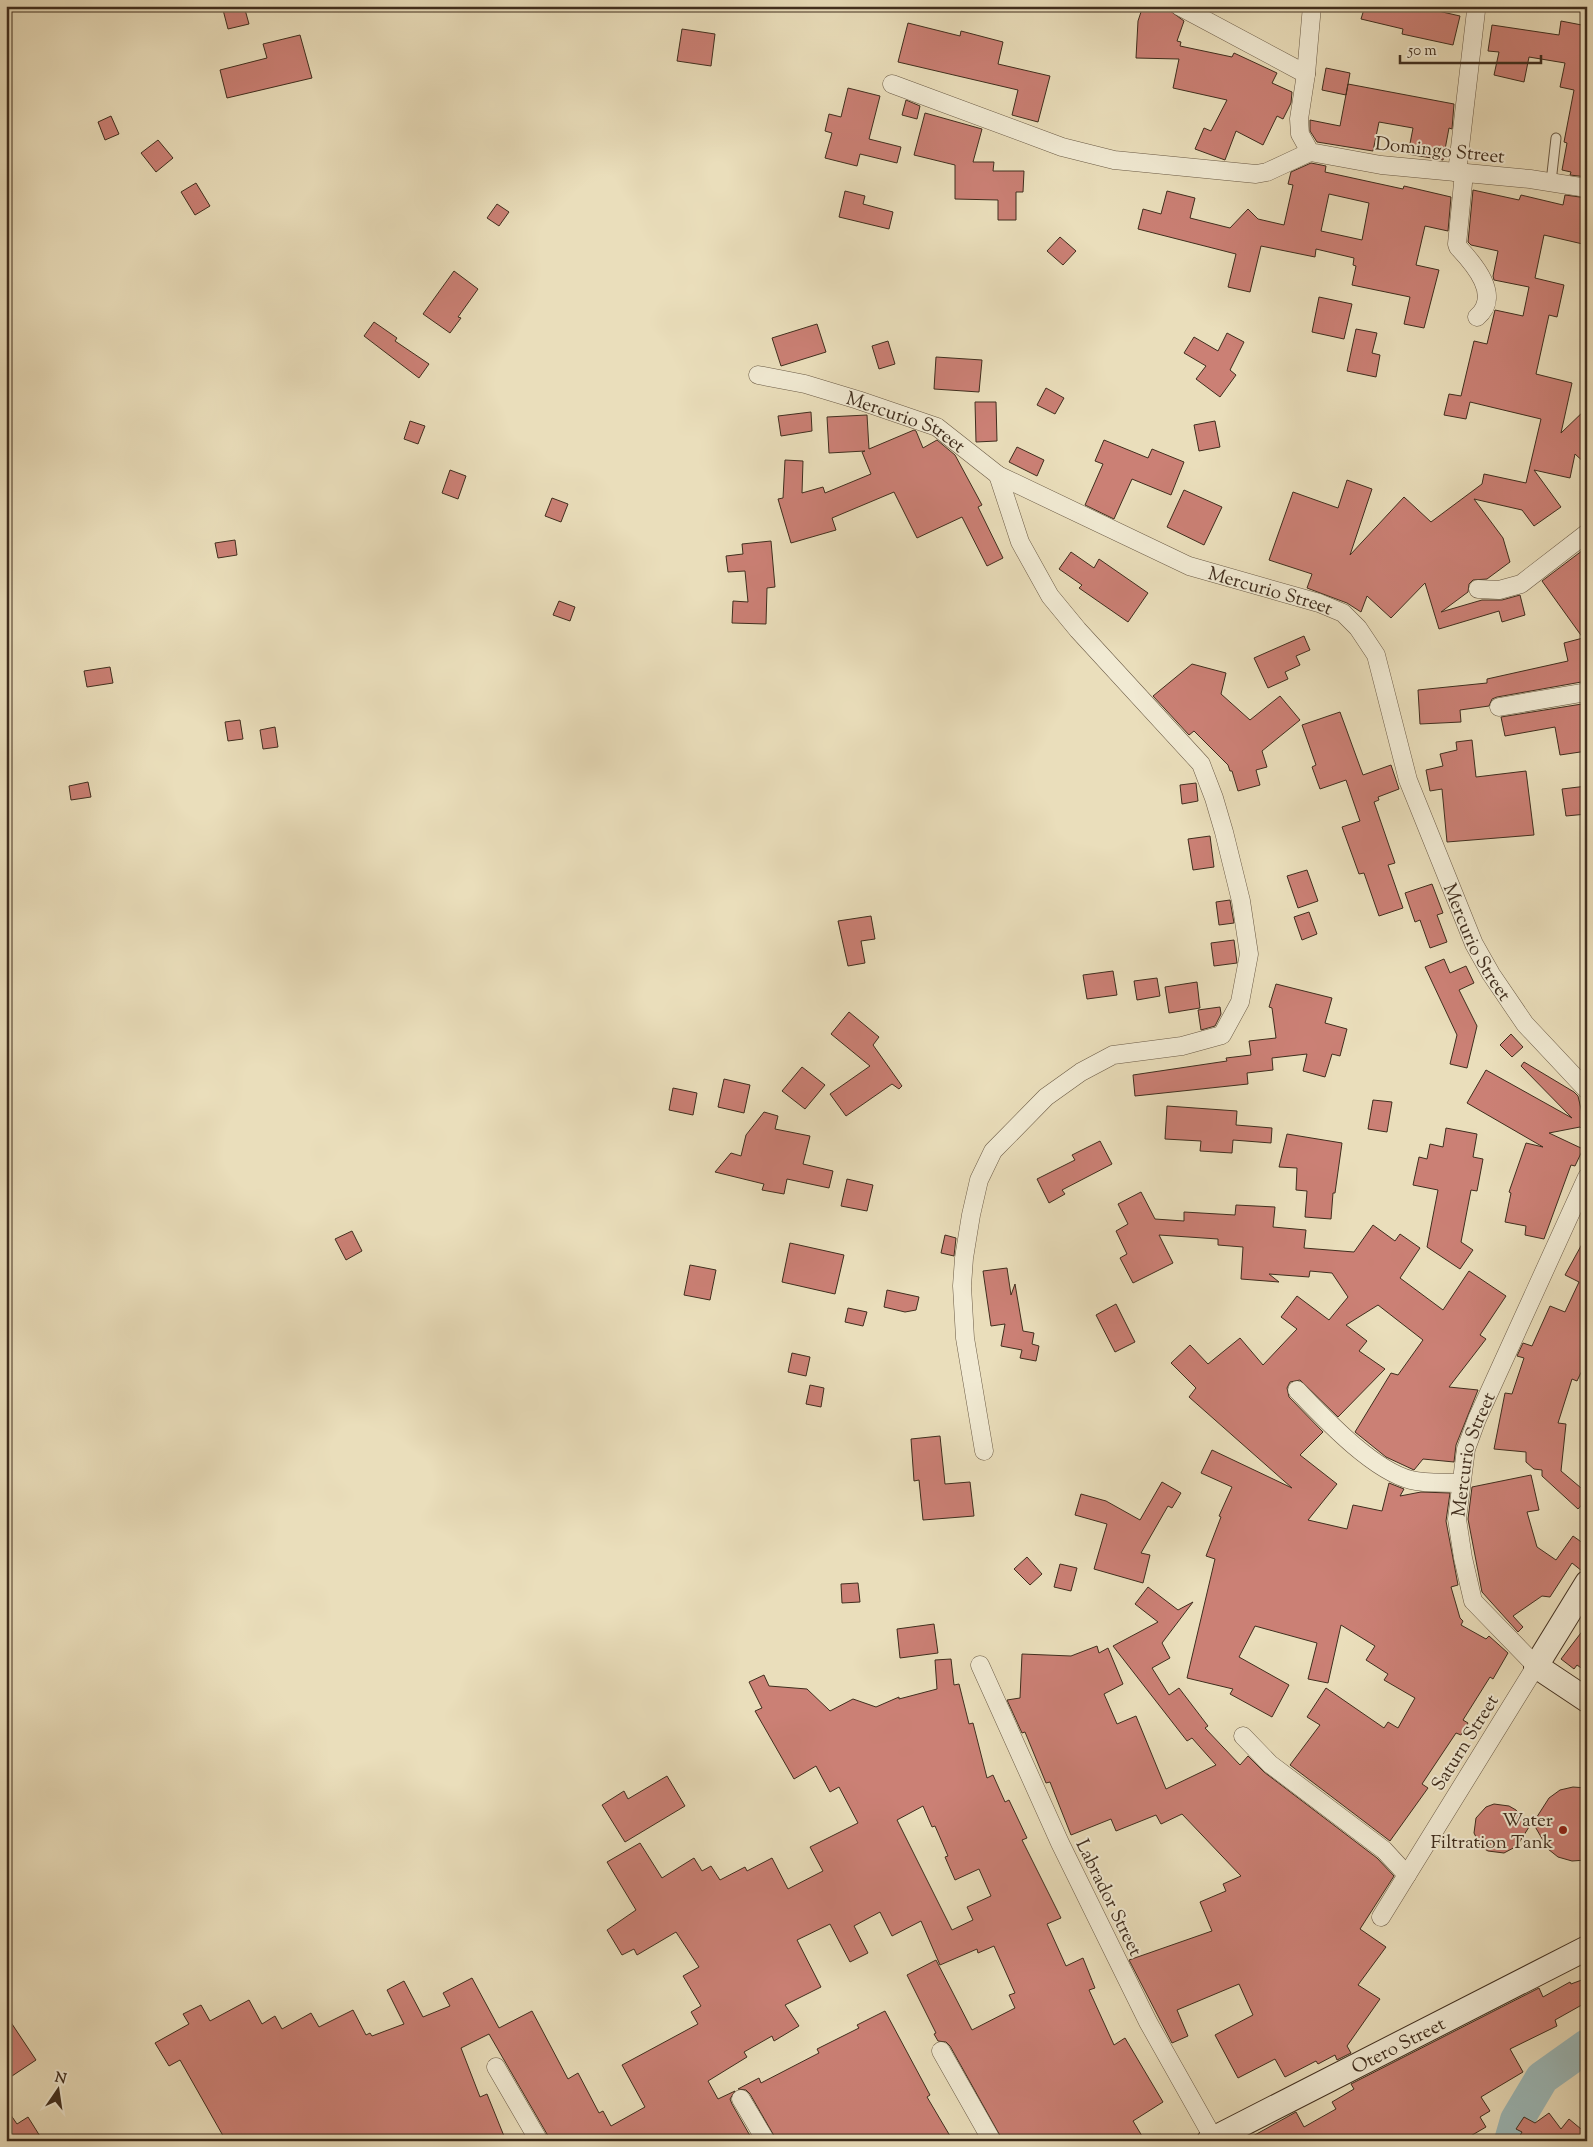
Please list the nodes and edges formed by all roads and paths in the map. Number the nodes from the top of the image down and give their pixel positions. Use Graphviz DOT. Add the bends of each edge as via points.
graph roads {
  1 [pos="1179,6"];
  2 [pos="1312,6"];
  3 [pos="1476,11"];
  4 [pos="1306,74"];
  5 [pos="892,84"];
  6 [pos="1556,138"];
  7 [pos="1310,152"];
  8 [pos="1460,173"];
  9 [pos="1551,182"];
  10 [pos="1587,188"];
  11 [pos="1477,317"];
  12 [pos="758,375"];
  13 [pos="998,475"];
  14 [pos="1587,533"];
  15 [pos="1478,589"];
  16 [pos="1587,692"];
  17 [pos="1499,707"];
  18 [pos="1587,1090"];
  19 [pos="1587,1177"];
  20 [pos="1297,1390"];
  21 [pos="984,1451"];
  22 [pos="1460,1483"];
  23 [pos="1587,1583"];
  24 [pos="980,1665"];
  25 [pos="1536,1666"];
  26 [pos="1587,1700"];
  27 [pos="1243,1736"];
  28 [pos="1407,1875"];
  29 [pos="1381,1917"];
  30 [pos="1587,1948"];
  31 [pos="941,2051"];
  32 [pos="496,2067"];
  33 [pos="741,2100"];
  34 [pos="1213,2140"];
  35 [pos="539,2141"];
  36 [pos="766,2141"];
  37 [pos="992,2141"];
  1 -- 4 [label="street"];
  2 -- 4 [label="street"];
  3 -- 8 [label="street"];
  4 -- 7 [label="street" via="1299,119 1300,134"];
  5 -- 7 [label="street" via="1062,147 1114,160 1256,174"];
  6 -- 9 [label="lane"];
  7 -- 8 [label="street, Domingo Street" via="1381,165"];
  8 -- 9 [label="street, Domingo Street"];
  8 -- 11 [label="street" via="1457,244 1477,267 1487,294 1486,306"];
  9 -- 10 [label="street, Domingo Street"];
  12 -- 13 [label="street, Mercurio Street" via="805,384 938,427"];
  13 -- 18 [label="street, Mercurio Street" via="1188,566 1331,607 1358,628 1376,655 1408,780 1474,944 1525,1024"];
  13 -- 21 [label="street" via="1020,542 1050,596 1201,764 1224,832 1241,901 1249,954 1240,1002 1222,1035 1182,1046 1113,1055 1081,1072 1046,1097 993,1151 979,1180 962,1286 965,1338"];
  14 -- 15 [label="street" via="1521,584 1499,590"];
  16 -- 17 [label="street"];
  19 -- 22 [label="street, Mercurio Street" via="1477,1419 1466,1450"];
  20 -- 22 [label="street" via="1353,1445 1389,1469 1410,1480"];
  22 -- 25 [label="street, Mercurio Street" via="1457,1519 1473,1601"];
  23 -- 25 [label="main road"];
  24 -- 34 [label="street, Labrador Street" via="1060,1843 1148,2022"];
  25 -- 26 [label="main road, Mercurio Street"];
  25 -- 28 [label="street, Saturn Street"];
  27 -- 28 [label="street" via="1270,1764 1384,1850"];
  28 -- 29 [label="street, Saturn Street"];
  30 -- 34 [label="main road, Otero Street"];
  31 -- 37 [label="street"];
  32 -- 35 [label="street"];
  33 -- 36 [label="street"];
}
